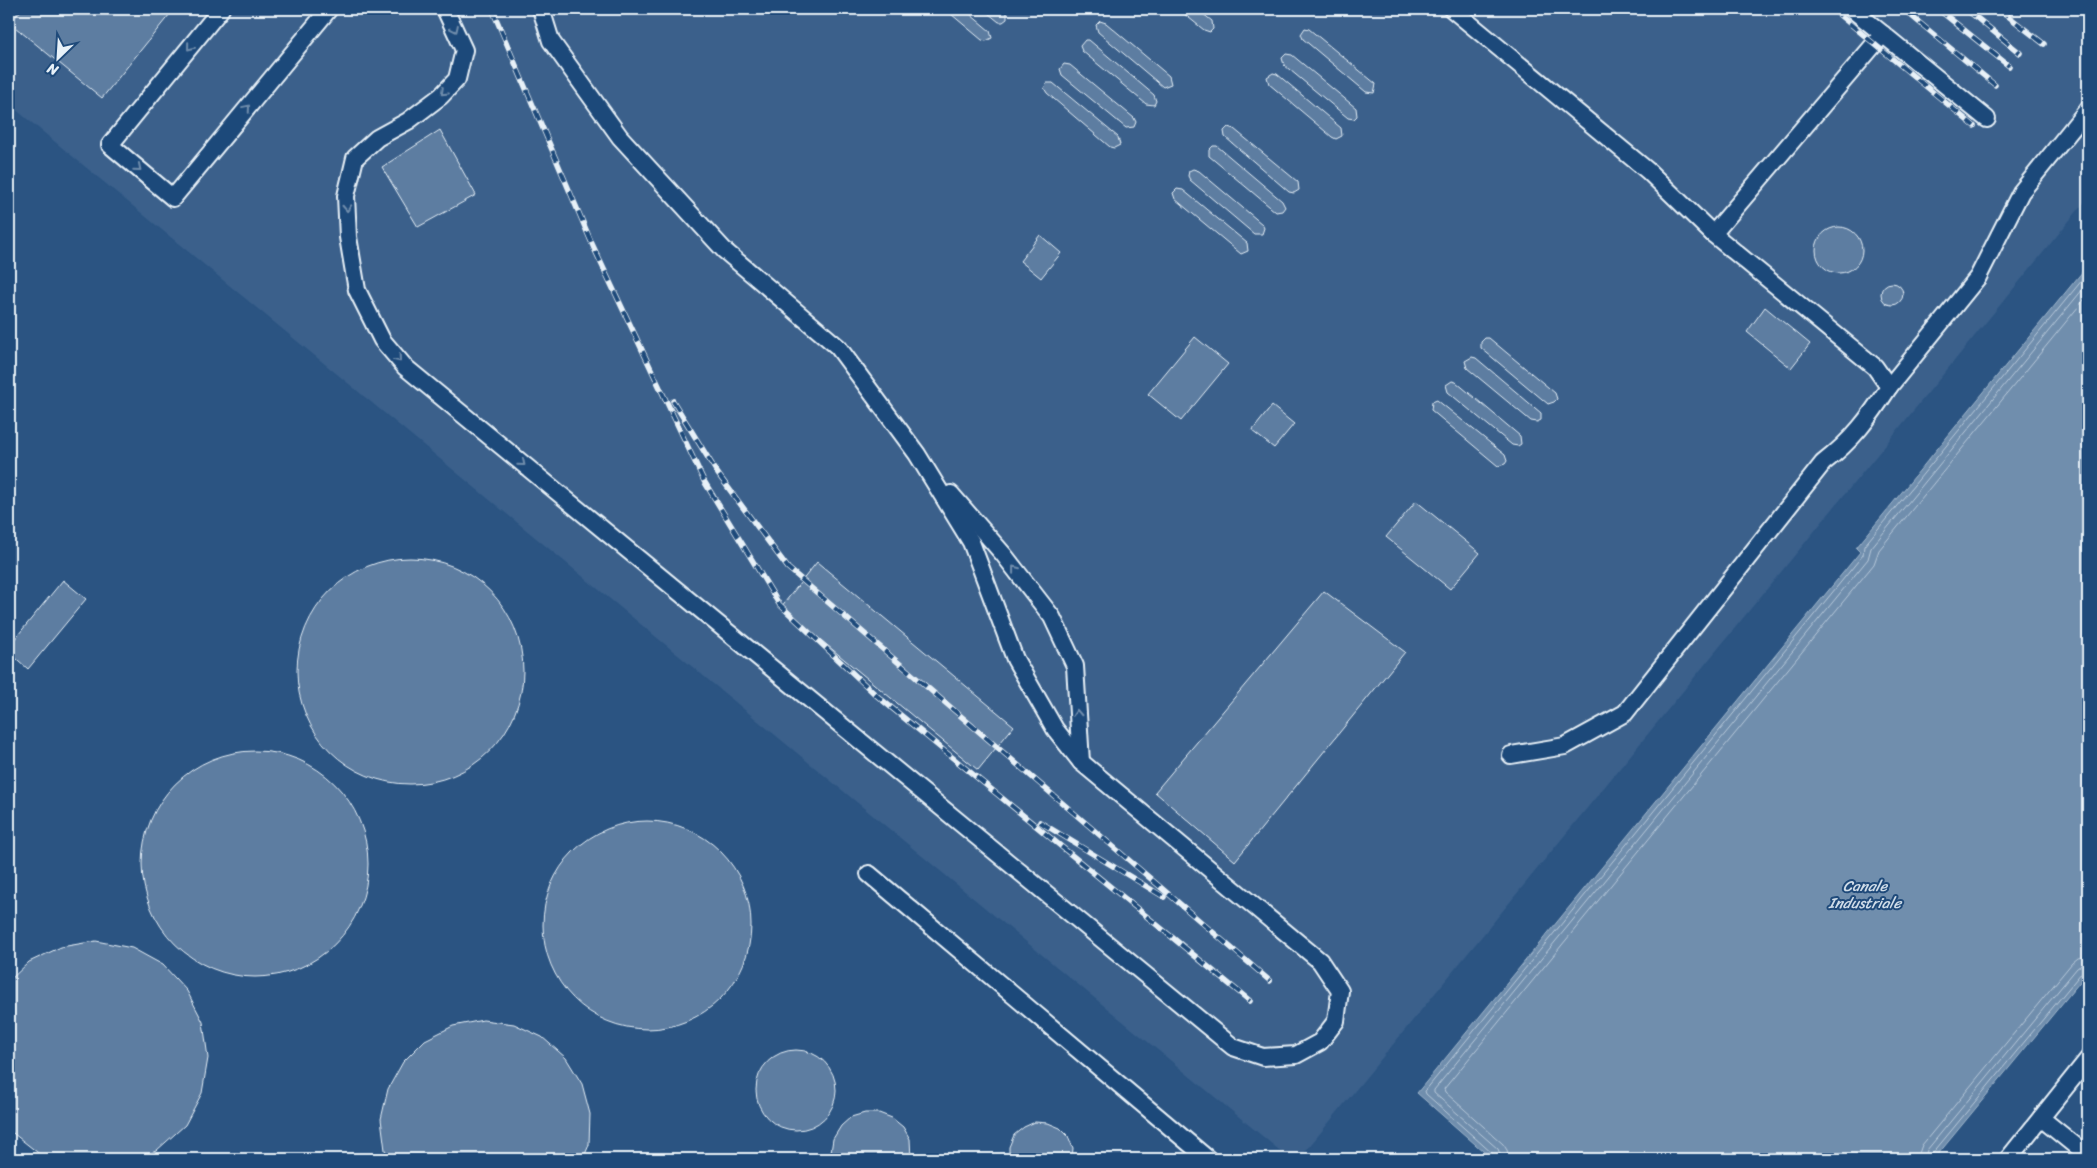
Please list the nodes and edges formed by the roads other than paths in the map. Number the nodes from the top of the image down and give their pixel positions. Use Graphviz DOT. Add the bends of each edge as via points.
graph roads {
  1 [pos="221,9"];
  2 [pos="329,9"];
  3 [pos="445,9"];
  4 [pos="542,9"];
  5 [pos="1452,9"];
  6 [pos="1852,9"];
  7 [pos="1883,34"];
  8 [pos="2088,109"];
  9 [pos="1987,119"];
  10 [pos="1713,234"];
  11 [pos="1890,387"];
  12 [pos="917,454"];
  13 [pos="1512,755"];
  14 [pos="1081,762"];
  15 [pos="869,874"];
  16 [pos="2088,1059"];
  17 [pos="2041,1118"];
  18 [pos="2088,1156"];
  19 [pos="1208,1159"];
  20 [pos="2008,1159"];
  1 -- 2 [label="lane, one-way" via="110,144 173,198"];
  3 -- 14 [label="lane, one-way" via="464,50 457,79 441,96 378,138 356,158 346,196 348,237 357,290 382,340 405,367 1233,1047 1263,1057 1296,1055 1320,1042 1336,1021 1340,991 1320,961"];
  4 -- 12 [label="lane" via="551,42 620,137 724,251 838,347"];
  5 -- 10 [label="lane" via="1648,171"];
  6 -- 7 [label="lane"];
  7 -- 9 [label="lane"];
  7 -- 10 [label="lane"];
  8 -- 11 [label="lane" via="2021,192 1978,277"];
  10 -- 11 [label="lane" via="1875,367"];
  11 -- 13 [label="lane" via="1846,446 1823,463 1625,714 1566,746"];
  12 -- 14 [label="lane" via="971,542 1015,659 1055,729"];
  14 -- 12 [label="lane, one-way" via="1075,666 1052,617 1004,555"];
  15 -- 19 [label="lane"];
  16 -- 17 [label="lane"];
  17 -- 18 [label="lane"];
  17 -- 20 [label="lane"];
}
